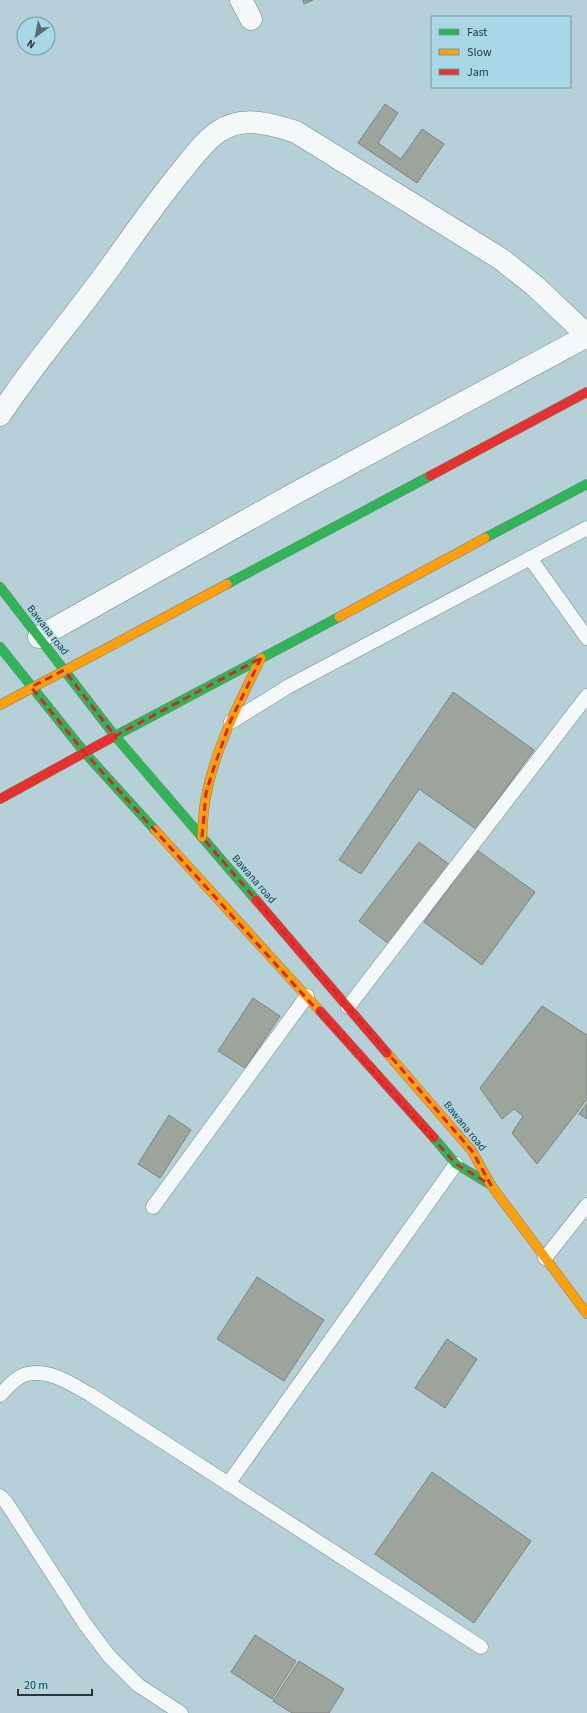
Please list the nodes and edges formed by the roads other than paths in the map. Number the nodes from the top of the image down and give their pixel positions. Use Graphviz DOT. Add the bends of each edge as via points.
graph roads {
  1 [pos="587,336"];
  2 [pos="587,392"];
  3 [pos="0,415"];
  4 [pos="587,484"];
  5 [pos="587,528"];
  6 [pos="530,558"];
  7 [pos="0,587"];
  8 [pos="39,637"];
  9 [pos="587,638"];
  10 [pos="2,652"];
  11 [pos="261,658"];
  12 [pos="64,670"];
  13 [pos="31,687"];
  14 [pos="587,696"];
  15 [pos="0,705"];
  16 [pos="230,722"];
  17 [pos="115,736"];
  18 [pos="85,753"];
  19 [pos="0,799"];
  20 [pos="202,837"];
  21 [pos="307,996"];
  22 [pos="348,1007"];
  23 [pos="456,1164"];
  24 [pos="492,1185"];
  25 [pos="587,1205"];
  26 [pos="153,1207"];
  27 [pos="545,1258"];
  28 [pos="587,1314"];
  29 [pos="0,1395"];
  30 [pos="228,1484"];
  31 [pos="0,1496"];
  32 [pos="481,1648"];
  33 [pos="181,1713"];
  1 -- 3 [label="street" via="535,286 501,259 296,132 252,122 233,125 218,132 190,160 145,217"];
  1 -- 8 [label="street" via="292,495"];
  2 -- 12 [label="main road"];
  4 -- 11 [label="main road"];
  5 -- 6 [label="lane"];
  6 -- 9 [label="lane"];
  6 -- 16 [label="lane" via="289,686"];
  7 -- 8 [label="main road, Bawana road"];
  8 -- 12 [label="main road, Bawana road"];
  10 -- 13 [label="main road, Bawana road"];
  11 -- 16 [label="main road"];
  11 -- 17 [label="main road"];
  12 -- 13 [label="main road"];
  12 -- 17 [label="main road, Bawana road"];
  13 -- 15 [label="main road"];
  13 -- 18 [label="main road, Bawana road"];
  14 -- 22 [label="lane"];
  16 -- 20 [label="main road" via="206,793"];
  17 -- 18 [label="main road"];
  17 -- 20 [label="main road, Bawana road"];
  18 -- 19 [label="main road"];
  18 -- 21 [label="main road, Bawana road"];
  20 -- 22 [label="main road, Bawana road"];
  21 -- 23 [label="main road, Bawana road"];
  21 -- 26 [label="lane"];
  22 -- 24 [label="main road, Bawana road" via="472,1151"];
  23 -- 24 [label="main road, Bawana road"];
  23 -- 30 [label="lane"];
  24 -- 27 [label="main road, Bawana road"];
  25 -- 27 [label="lane"];
  27 -- 28 [label="main road, Bawana road"];
  29 -- 30 [label="lane" via="26,1374 60,1377"];
  30 -- 32 [label="lane"];
  31 -- 33 [label="lane" via="109,1656 138,1686"];
}
